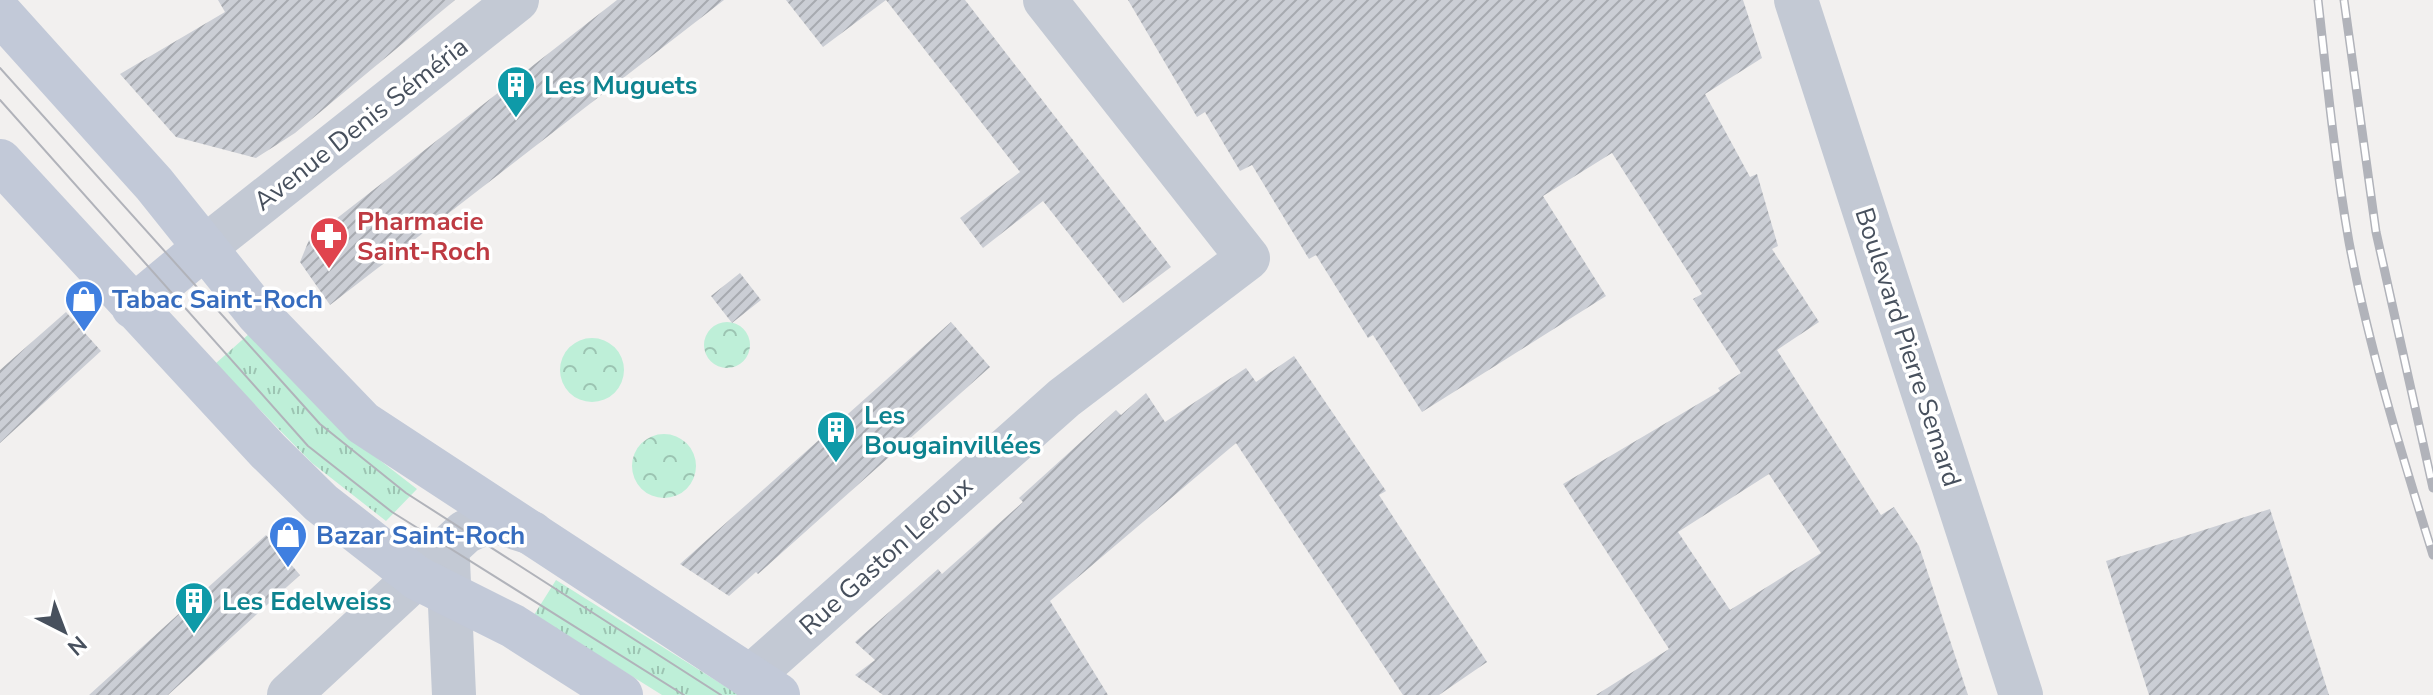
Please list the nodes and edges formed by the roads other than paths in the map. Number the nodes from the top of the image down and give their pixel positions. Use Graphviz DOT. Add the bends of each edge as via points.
graph roads {
  1 [pos="517,0"];
  2 [pos="1045,0"];
  3 [pos="1796,0"];
  4 [pos="0,13"];
  5 [pos="0,161"];
  6 [pos="205,247"];
  7 [pos="133,307"];
  8 [pos="532,533"];
  9 [pos="434,587"];
  10 [pos="764,686"];
  11 [pos="289,695"];
  12 [pos="454,695"];
  13 [pos="621,695"];
  14 [pos="2021,695"];
  1 -- 6 [label="street, Avenue Denis Séméria"];
  2 -- 10 [label="street, Rue Gaston Leroux" via="1248,258 1064,398"];
  3 -- 14 [label="street, Boulevard Pierre Semard"];
  4 -- 6 [label="main road"];
  5 -- 7 [label="main road"];
  6 -- 7 [label="main road"];
  6 -- 8 [label="main road" via="258,314 363,423"];
  7 -- 9 [label="main road" via="321,503"];
  8 -- 9 [label="street" via="491,520 447,546"];
  8 -- 10 [label="main road"];
  9 -- 11 [label="street"];
  9 -- 12 [label="street"];
  9 -- 13 [label="main road" via="513,626"];
}
